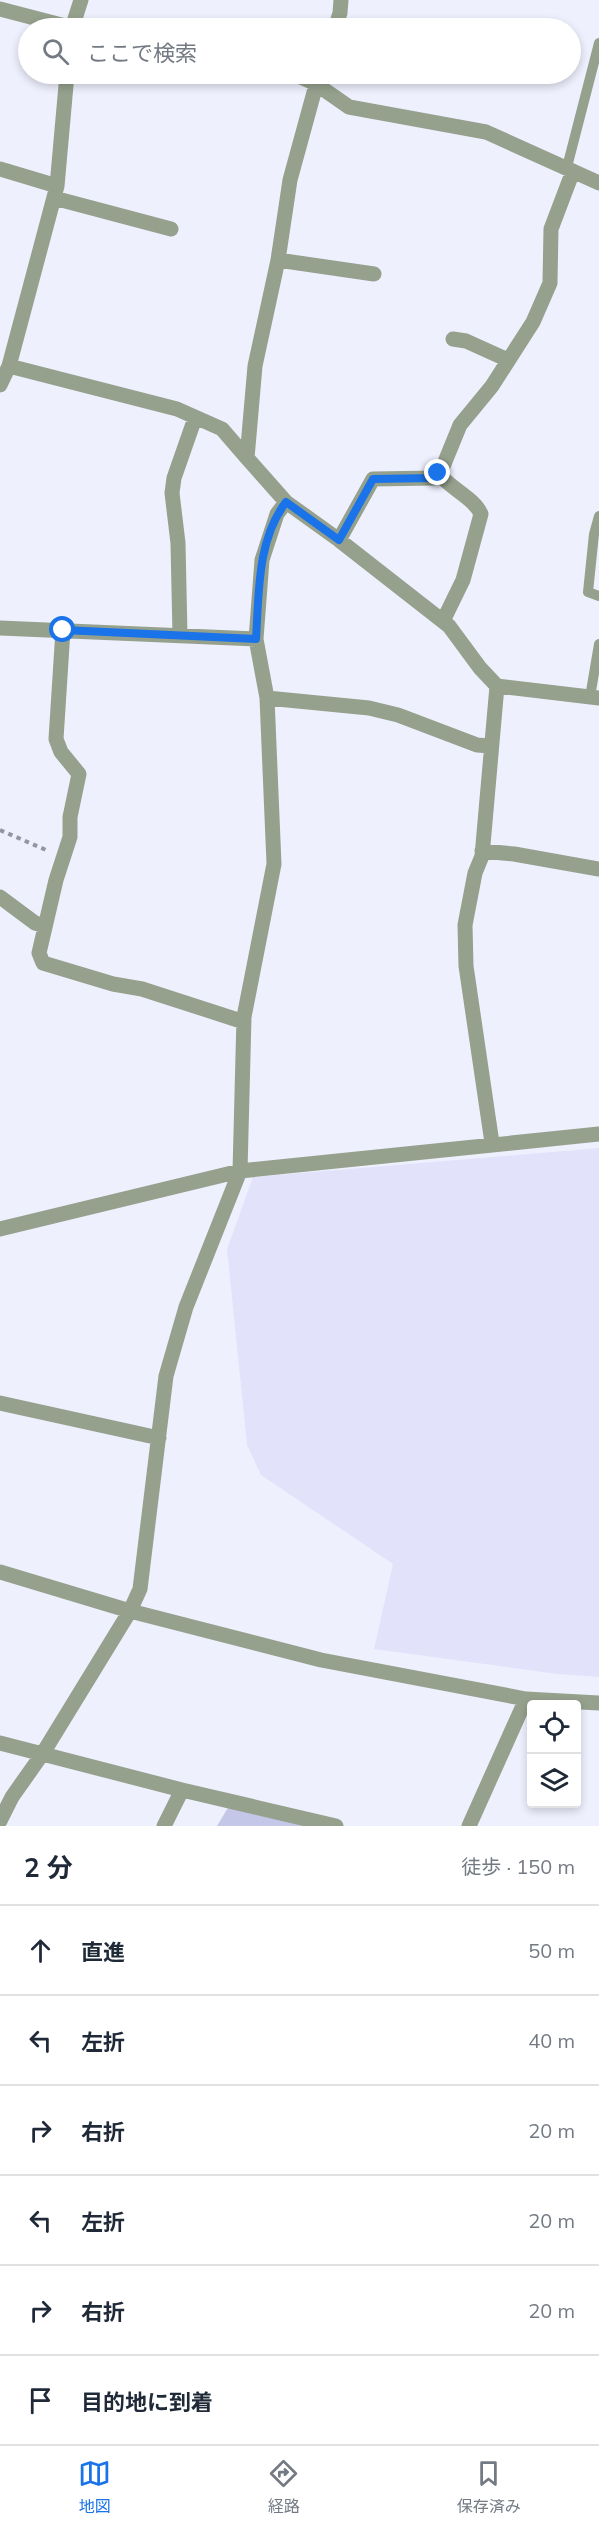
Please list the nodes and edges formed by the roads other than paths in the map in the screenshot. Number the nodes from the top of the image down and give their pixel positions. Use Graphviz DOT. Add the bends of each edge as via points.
graph roads {
  1 [pos="81,0"];
  2 [pos="340,0"];
  3 [pos="0,9"];
  4 [pos="34,18"];
  5 [pos="75,18"];
  6 [pos="339,18"];
  7 [pos="599,43"];
  8 [pos="66,84"];
  9 [pos="316,84"];
  10 [pos="323,84"];
  11 [pos="0,169"];
  12 [pos="570,169"];
  13 [pos="599,183"];
  14 [pos="55,192"];
  15 [pos="171,229"];
  16 [pos="278,260"];
  17 [pos="374,274"];
  18 [pos="453,339"];
  19 [pos="508,360"];
  20 [pos="9,366"];
  21 [pos="0,385"];
  22 [pos="195,418"];
  23 [pos="247,458"];
  24 [pos="438,473"];
  25 [pos="286,502"];
  26 [pos="599,516"];
  27 [pos="339,540"];
  28 [pos="599,596"];
  29 [pos="443,621"];
  30 [pos="0,628"];
  31 [pos="63,630"];
  32 [pos="180,635"];
  33 [pos="256,639"];
  34 [pos="599,644"];
  35 [pos="497,686"];
  36 [pos="595,697"];
  37 [pos="267,698"];
  38 [pos="491,746"];
  39 [pos="482,851"];
  40 [pos="599,868"];
  41 [pos="0,897"];
  42 [pos="45,926"];
  43 [pos="244,1022"];
  44 [pos="599,1134"];
  45 [pos="492,1143"];
  46 [pos="240,1171"];
  47 [pos="0,1229"];
  48 [pos="0,1402"];
  49 [pos="159,1438"];
  50 [pos="0,1572"];
  51 [pos="130,1611"];
  52 [pos="526,1699"];
  53 [pos="599,1702"];
  54 [pos="0,1743"];
  55 [pos="43,1753"];
  56 [pos="182,1790"];
  57 [pos="0,1821"];
  58 [pos="164,1826"];
  59 [pos="336,1826"];
  60 [pos="469,1826"];
  1 -- 5 [label="street"];
  2 -- 6 [label="street"];
  3 -- 4 [label="street"];
  7 -- 12 [label="lane"];
  8 -- 14 [label="street"];
  9 -- 16 [label="street" via="290,180"];
  10 -- 12 [label="street" via="349,107 486,132"];
  11 -- 14 [label="street"];
  12 -- 13 [label="street"];
  12 -- 19 [label="street" via="551,229 550,283"];
  14 -- 15 [label="street"];
  14 -- 20 [label="street"];
  16 -- 17 [label="street"];
  16 -- 23 [label="street" via="255,366"];
  18 -- 19 [label="street"];
  19 -- 24 [label="street" via="460,425"];
  20 -- 21 [label="street"];
  20 -- 22 [label="street" via="177,409"];
  22 -- 23 [label="street" via="222,429"];
  22 -- 32 [label="street" via="172,493 178,543"];
  23 -- 25 [label="street"];
  24 -- 27 [label="street" via="434,478 373,479"];
  24 -- 29 [label="street" via="477,506 481,514 463,580"];
  25 -- 27 [label="street"];
  25 -- 33 [label="street" via="277,514 262,560"];
  26 -- 28 [label="lane" via="588,592"];
  27 -- 29 [label="street"];
  29 -- 35 [label="street"];
  30 -- 31 [label="street"];
  31 -- 32 [label="street"];
  31 -- 42 [label="street" via="56,739 79,774 70,837"];
  32 -- 33 [label="street"];
  33 -- 37 [label="street"];
  34 -- 36 [label="lane"];
  35 -- 36 [label="street"];
  35 -- 38 [label="street"];
  37 -- 38 [label="street" via="369,708 477,745"];
  37 -- 43 [label="street" via="274,864"];
  38 -- 39 [label="street"];
  39 -- 40 [label="street"];
  39 -- 45 [label="street" via="465,925 466,966"];
  41 -- 42 [label="street"];
  42 -- 43 [label="street" via="39,953 43,963"];
  43 -- 46 [label="street"];
  44 -- 45 [label="street"];
  45 -- 46 [label="street"];
  46 -- 47 [label="street"];
  46 -- 49 [label="street" via="186,1307 166,1376"];
  48 -- 49 [label="street"];
  49 -- 51 [label="street" via="140,1589"];
  50 -- 51 [label="street"];
  51 -- 52 [label="street" via="321,1660"];
  51 -- 55 [label="street"];
  52 -- 53 [label="street"];
  52 -- 60 [label="street"];
  54 -- 55 [label="street"];
  55 -- 56 [label="street"];
  55 -- 57 [label="street"];
  56 -- 58 [label="street"];
  56 -- 59 [label="street"];
}
